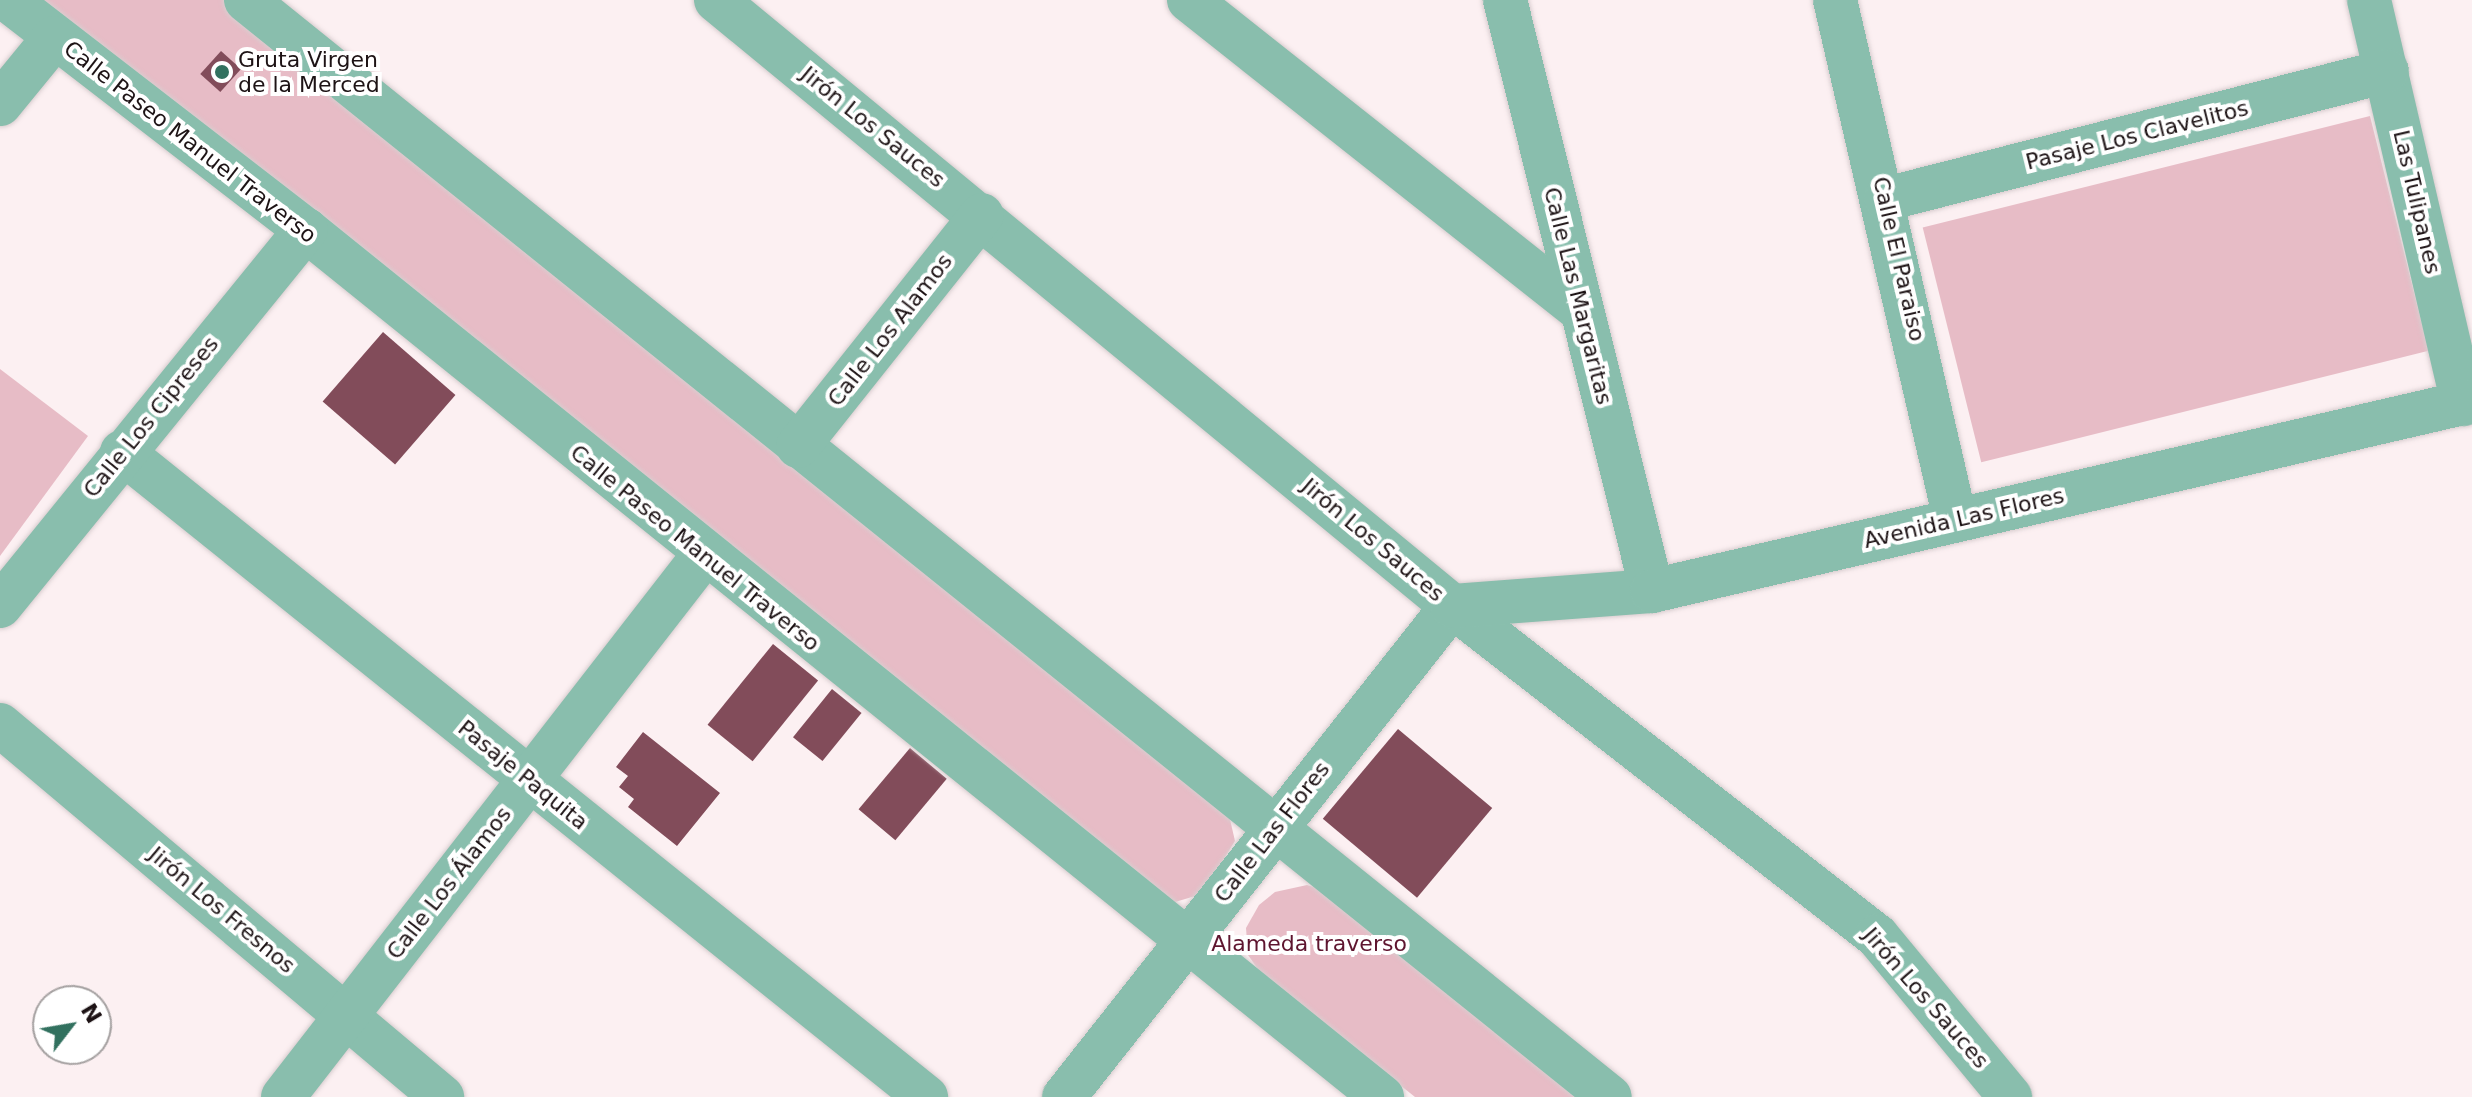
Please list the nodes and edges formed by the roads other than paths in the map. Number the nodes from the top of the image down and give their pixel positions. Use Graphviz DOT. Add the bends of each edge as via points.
graph roads {
  1 [pos="8,0"];
  2 [pos="716,0"];
  3 [pos="1189,0"];
  4 [pos="1505,0"];
  5 [pos="1835,0"];
  6 [pos="2369,0"];
  7 [pos="262,5"];
  8 [pos="54,38"];
  9 [pos="2387,71"];
  10 [pos="0,104"];
  11 [pos="1886,199"];
  12 [pos="982,215"];
  13 [pos="306,230"];
  14 [pos="1582,311"];
  15 [pos="2468,403"];
  16 [pos="798,446"];
  17 [pos="122,452"];
  18 [pos="1955,519"];
  19 [pos="703,556"];
  20 [pos="1652,591"];
  21 [pos="0,606"];
  22 [pos="1452,606"];
  23 [pos="0,725"];
  24 [pos="529,780"];
  25 [pos="1272,831"];
  26 [pos="1188,940"];
  27 [pos="347,1015"];
  28 [pos="283,1097"];
  29 [pos="442,1097"];
  30 [pos="926,1097"];
  31 [pos="1064,1097"];
  32 [pos="1382,1097"];
  33 [pos="1610,1097"];
  34 [pos="2010,1097"];
  1 -- 8 [label="street, Calle Paseo Manuel Traverso"];
  2 -- 12 [label="street, Jirón Los Sauces"];
  3 -- 14 [label="street"];
  4 -- 14 [label="street, Calle Las Margaritas"];
  5 -- 11 [label="street, Calle El Paraiso"];
  6 -- 9 [label="street, Las Tulipanes"];
  7 -- 16 [label="street"];
  8 -- 10 [label="street"];
  8 -- 13 [label="street, Calle Paseo Manuel Traverso"];
  9 -- 11 [label="street, Pasaje Los Clavelitos"];
  9 -- 15 [label="street, Las Tulipanes"];
  11 -- 18 [label="street, Calle El Paraiso"];
  12 -- 16 [label="street, Calle Los Alamos"];
  12 -- 22 [label="street, Jirón Los Sauces"];
  13 -- 17 [label="street, Calle Los Cipreses"];
  13 -- 19 [label="street, Calle Paseo Manuel Traverso"];
  14 -- 20 [label="street, Calle Las Margaritas"];
  15 -- 18 [label="street, Avenida Las Flores"];
  16 -- 25 [label="street"];
  17 -- 21 [label="street, Calle Los Cipreses"];
  17 -- 24 [label="street, Pasaje Paquita"];
  18 -- 20 [label="street, Avenida Las Flores"];
  19 -- 24 [label="street, Calle Los Álamos"];
  19 -- 26 [label="street, Calle Paseo Manuel Traverso"];
  20 -- 22 [label="street, Avenida Las Flores"];
  22 -- 25 [label="street, Calle Las Flores"];
  22 -- 34 [label="street, Jirón Los Sauces" via="1877,936"];
  23 -- 27 [label="street, Jirón Los Fresnos"];
  24 -- 27 [label="street, Calle Los Álamos"];
  24 -- 30 [label="street, Pasaje Paquita"];
  25 -- 26 [label="street, Calle Las Flores"];
  25 -- 33 [label="street"];
  26 -- 31 [label="street, Calle Las Flores"];
  26 -- 32 [label="street, Calle Paseo Manuel Traverso"];
  27 -- 28 [label="street, Calle Los Álamos"];
  27 -- 29 [label="street, Jirón Los Fresnos"];
}
